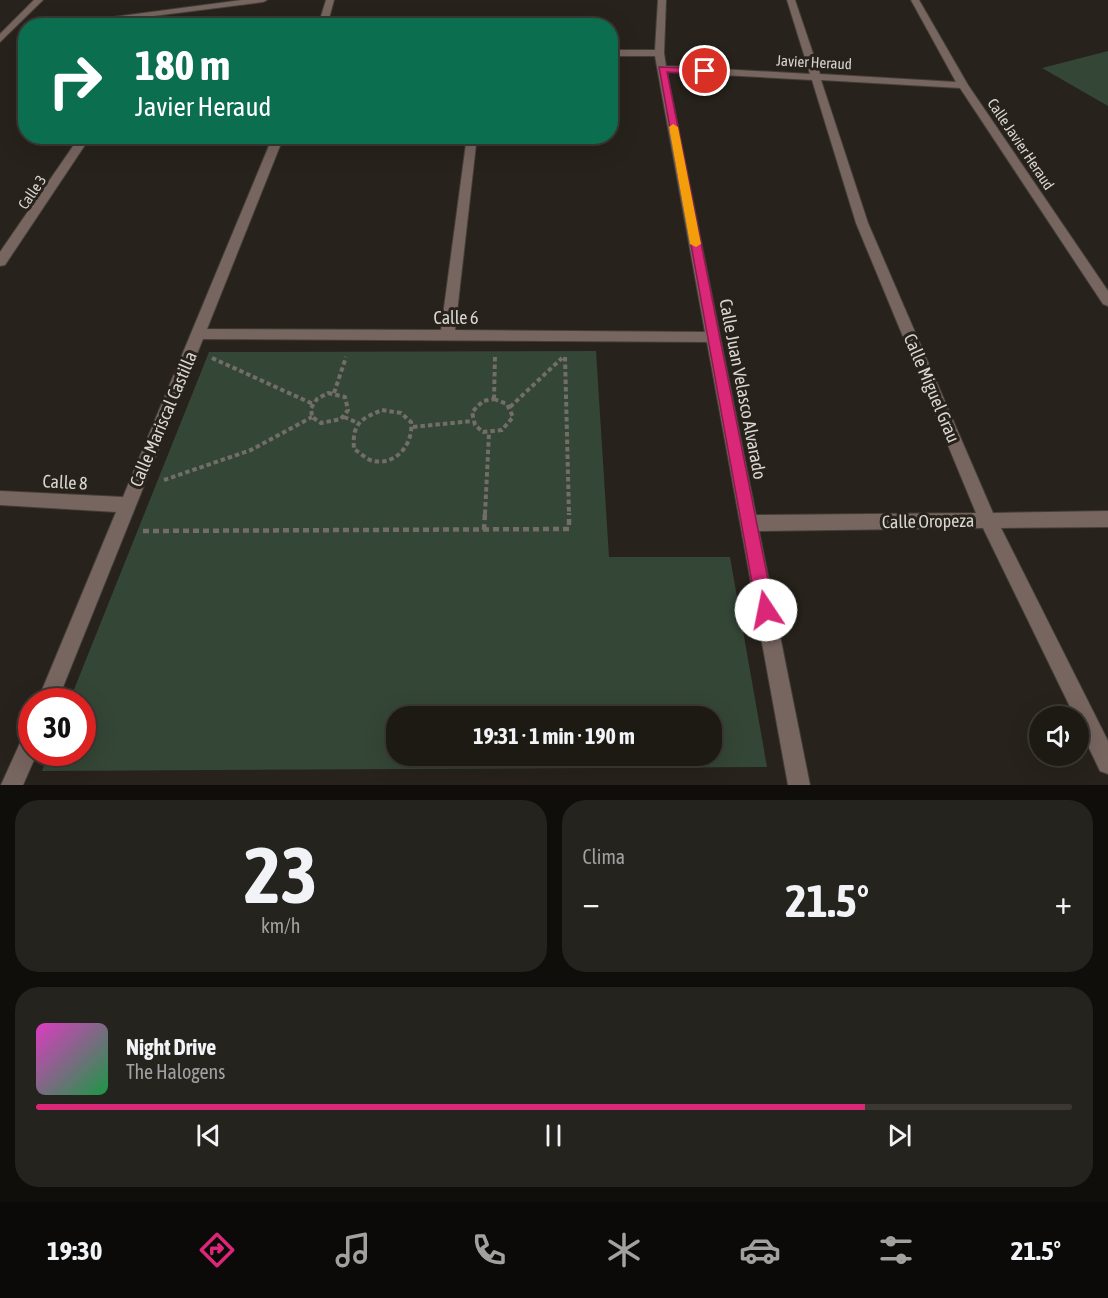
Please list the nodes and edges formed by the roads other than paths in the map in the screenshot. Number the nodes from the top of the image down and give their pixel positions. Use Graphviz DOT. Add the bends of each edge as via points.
graph roads {
  1 [pos="39,0"];
  2 [pos="263,0"];
  3 [pos="330,0"];
  4 [pos="662,0"];
  5 [pos="791,0"];
  6 [pos="915,0"];
  7 [pos="170,11"];
  8 [pos="19,18"];
  9 [pos="114,18"];
  10 [pos="165,18"];
  11 [pos="324,18"];
  12 [pos="18,19"];
  13 [pos="4,31"];
  14 [pos="0,39"];
  15 [pos="618,53"];
  16 [pos="659,53"];
  17 [pos="662,69"];
  18 [pos="813,77"];
  19 [pos="963,85"];
  20 [pos="81,144"];
  21 [pos="276,144"];
  22 [pos="471,144"];
  23 [pos="0,262"];
  24 [pos="1108,301"];
  25 [pos="199,334"];
  26 [pos="447,336"];
  27 [pos="713,337"];
  28 [pos="0,498"];
  29 [pos="128,505"];
  30 [pos="1108,519"];
  31 [pos="988,520"];
  32 [pos="749,523"];
  33 [pos="53,688"];
  34 [pos="1108,763"];
  35 [pos="20,766"];
  36 [pos="12,785"];
  37 [pos="799,785"];
  1 -- 8 [label="street"];
  2 -- 7 [label="street"];
  3 -- 11 [label="street"];
  4 -- 16 [label="street, Calle Juan Velasco Alvarado"];
  5 -- 18 [label="street, Calle Miguel Grau"];
  6 -- 19 [label="street, Calle Javier Heraud"];
  7 -- 9 [label="street"];
  7 -- 10 [label="street"];
  12 -- 13 [label="street"];
  13 -- 14 [label="street"];
  15 -- 16 [label="street"];
  16 -- 17 [label="street, Calle Juan Velasco Alvarado"];
  17 -- 18 [label="street, Javier Heraud"];
  17 -- 27 [label="street, Calle Juan Velasco Alvarado"];
  18 -- 19 [label="street, Javier Heraud"];
  18 -- 31 [label="street, Calle Miguel Grau" via="861,223"];
  19 -- 24 [label="street, Calle Javier Heraud"];
  20 -- 23 [label="street, Calle 3"];
  21 -- 25 [label="street, Calle Mariscal Castilla"];
  22 -- 26 [label="street"];
  25 -- 26 [label="street, Calle 6"];
  25 -- 29 [label="street, Calle Mariscal Castilla"];
  26 -- 27 [label="street, Calle 6"];
  27 -- 32 [label="street, Calle Juan Velasco Alvarado"];
  28 -- 29 [label="street, Calle 8"];
  29 -- 33 [label="street, Calle Mariscal Castilla"];
  30 -- 31 [label="street, Calle Oropeza"];
  31 -- 32 [label="street, Calle Oropeza"];
  31 -- 34 [label="street, Calle Miguel Grau"];
  32 -- 37 [label="street, Calle Juan Velasco Alvarado"];
  35 -- 36 [label="street"];
}
